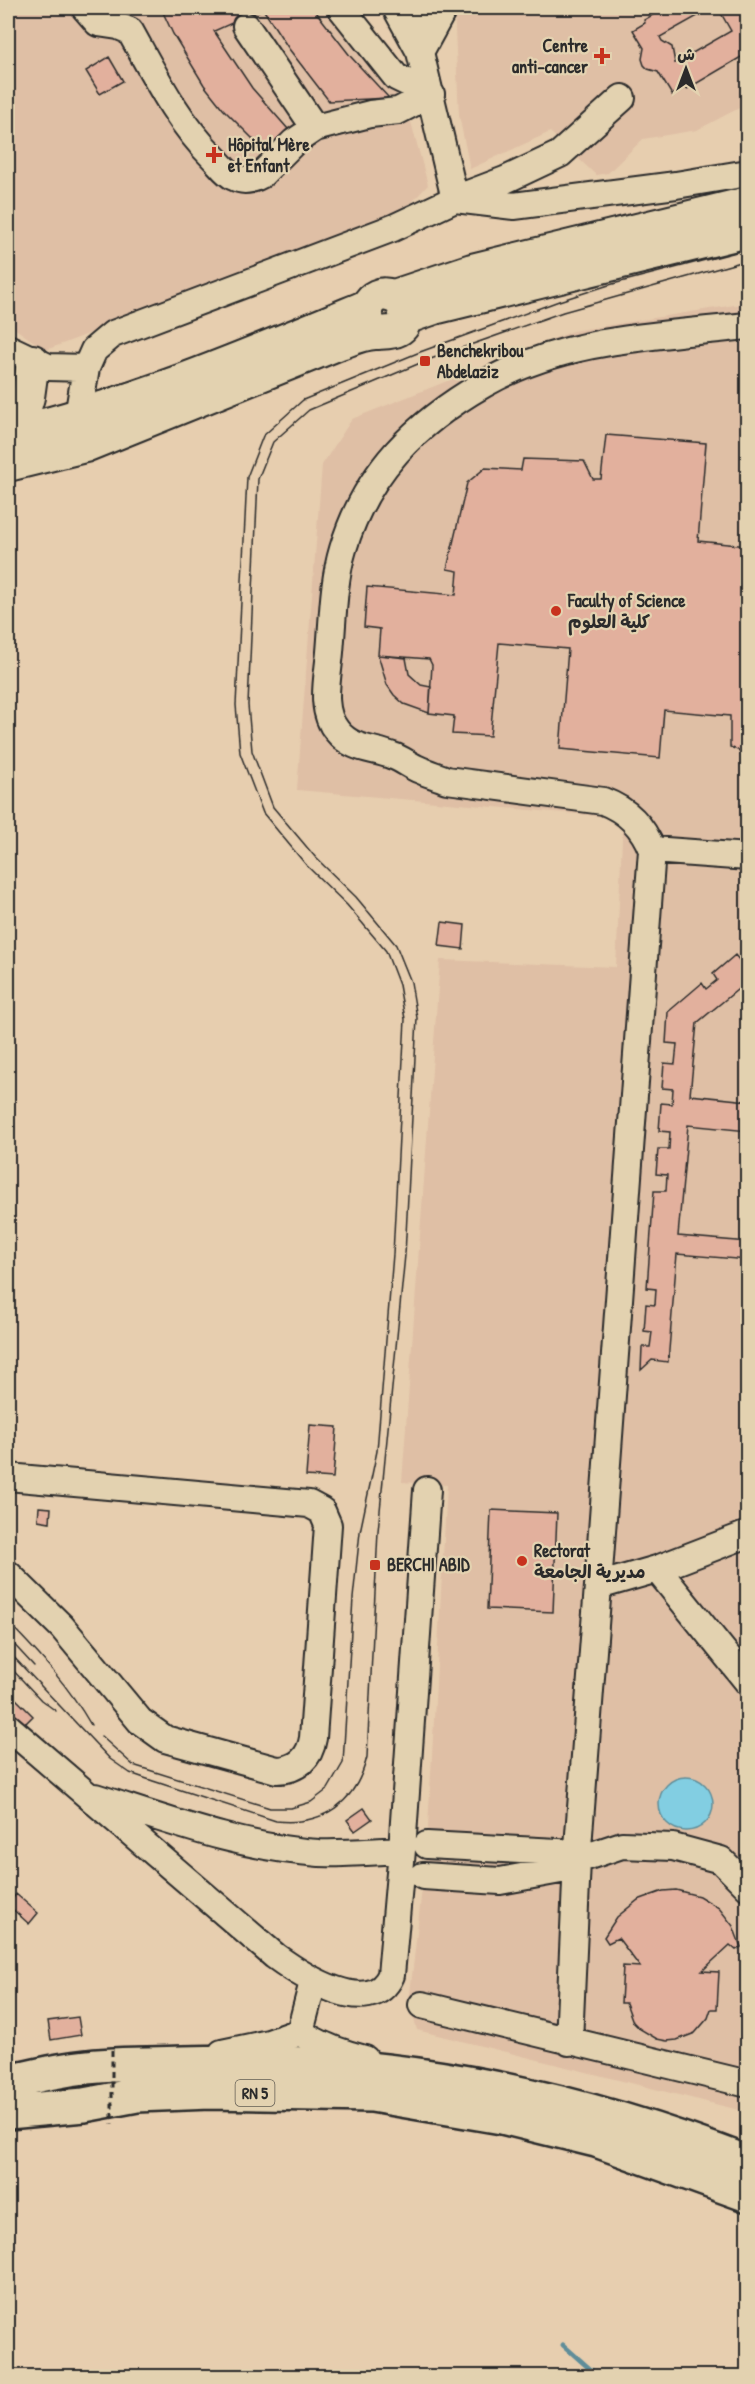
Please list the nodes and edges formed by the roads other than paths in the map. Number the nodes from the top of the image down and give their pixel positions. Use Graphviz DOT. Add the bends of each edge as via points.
graph roads {
  1 [pos="85,8"];
  2 [pos="341,8"];
  3 [pos="396,8"];
  4 [pos="418,8"];
  5 [pos="444,8"];
  6 [pos="126,19"];
  7 [pos="246,26"];
  8 [pos="420,52"];
  9 [pos="431,94"];
  10 [pos="622,98"];
  11 [pos="315,128"];
  12 [pos="747,172"];
  13 [pos="455,199"];
  14 [pos="747,203"];
  15 [pos="747,231"];
  16 [pos="386,313"];
  17 [pos="747,326"];
  18 [pos="20,354"];
  19 [pos="86,368"];
  20 [pos="81,431"];
  21 [pos="13,433"];
  22 [pos="8,465"];
  23 [pos="652,850"];
  24 [pos="747,856"];
  25 [pos="8,1477"];
  26 [pos="427,1490"];
  27 [pos="747,1534"];
  28 [pos="657,1569"];
  29 [pos="8,1574"];
  30 [pos="598,1586"];
  31 [pos="747,1682"];
  32 [pos="8,1727"];
  33 [pos="83,1793"];
  34 [pos="427,1845"];
  35 [pos="402,1850"];
  36 [pos="577,1860"];
  37 [pos="423,1876"];
  38 [pos="747,1887"];
  39 [pos="313,1982"];
  40 [pos="422,2005"];
  41 [pos="300,2032"];
  42 [pos="569,2042"];
  43 [pos="167,2064"];
  44 [pos="429,2075"];
  45 [pos="747,2080"];
  46 [pos="8,2082"];
  47 [pos="84,2105"];
  48 [pos="8,2112"];
  49 [pos="8,2132"];
  50 [pos="747,2163"];
  51 [pos="747,2195"];
  1 -- 6 [label="street" via="99,23 118,26"];
  2 -- 9 [label="street" via="396,77"];
  3 -- 8 [label="street"];
  4 -- 8 [label="street"];
  5 -- 8 [label="street"];
  6 -- 11 [label="street" via="177,114 211,156 235,178 261,176 294,142"];
  7 -- 11 [label="street"];
  8 -- 9 [label="street"];
  9 -- 11 [label="street" via="398,111"];
  9 -- 13 [label="street"];
  10 -- 13 [label="street" via="560,154"];
  12 -- 13 [label="street" via="514,206"];
  13 -- 19 [label="street" via="393,228 113,334 94,350"];
  14 -- 16 [label="main road" via="472,270"];
  15 -- 16 [label="main road" via="434,308"];
  16 -- 20 [label="main road" via="340,343"];
  17 -- 23 [label="street" via="585,346 518,367 456,401 424,423 374,480 356,514 335,587 326,708 344,739 447,780 603,801 634,819"];
  18 -- 19 [label="street" via="48,367"];
  18 -- 21 [label="main road" via="28,397"];
  19 -- 20 [label="street"];
  20 -- 21 [label="main road"];
  20 -- 22 [label="main road"];
  23 -- 24 [label="street"];
  23 -- 30 [label="street"];
  25 -- 29 [label="street" via="309,1504 322,1511 328,1526 309,1753 292,1768 277,1770 155,1734 62,1627"];
  26 -- 35 [label="street"];
  27 -- 28 [label="street"];
  28 -- 30 [label="street"];
  28 -- 31 [label="street"];
  30 -- 36 [label="street"];
  32 -- 33 [label="street"];
  33 -- 35 [label="street" via="264,1846 321,1853"];
  33 -- 39 [label="street" via="275,1956"];
  34 -- 36 [label="street"];
  35 -- 39 [label="street" via="387,1984 374,1995 362,1996"];
  36 -- 37 [label="street" via="500,1881"];
  36 -- 38 [label="street" via="622,1845 673,1847 721,1860"];
  36 -- 42 [label="street"];
  39 -- 41 [label="street"];
  40 -- 42 [label="street"];
  41 -- 43 [label="street" via="252,2047"];
  41 -- 44 [label="street" via="344,2054"];
  42 -- 45 [label="street"];
  43 -- 44 [label="highway, RN 5" via="252,2061"];
  43 -- 46 [label="highway, RN 5" via="67,2069"];
  44 -- 50 [label="highway, RN 5" via="588,2108"];
  47 -- 48 [label="highway, RN 5"];
  47 -- 49 [label="highway"];
  47 -- 51 [label="highway, RN 5" via="137,2095 210,2092 372,2095 502,2117 596,2140"];
}
